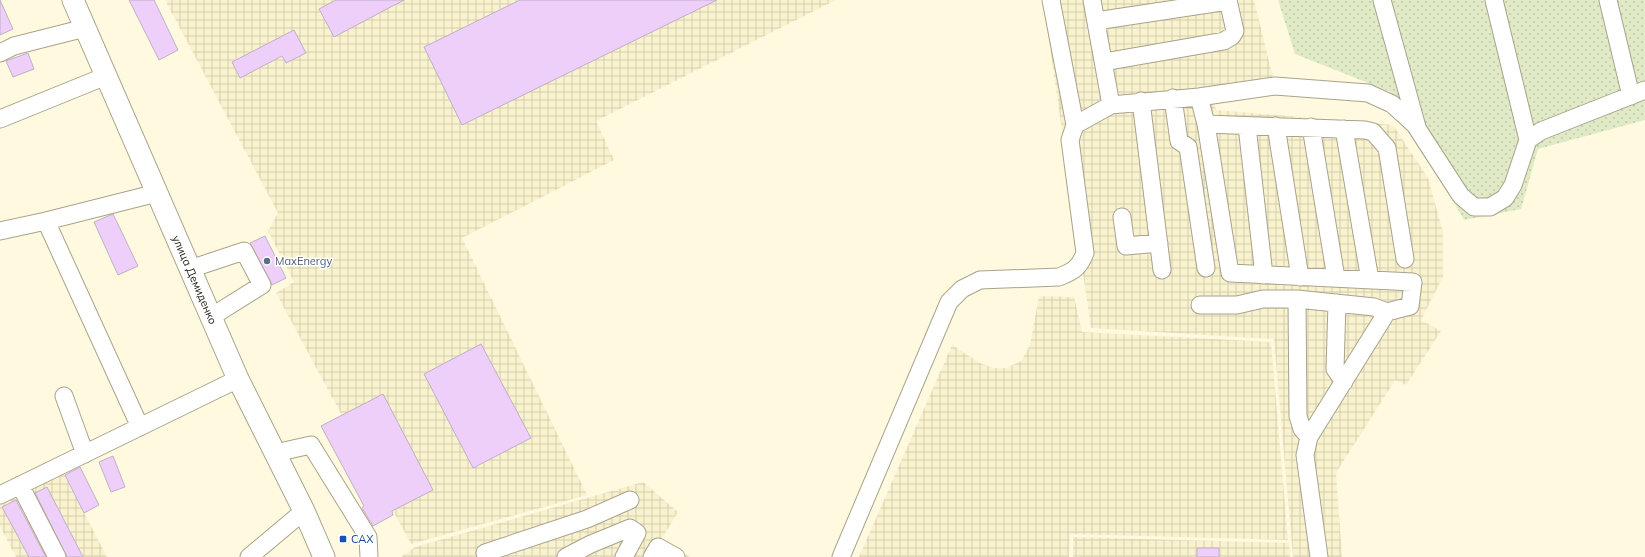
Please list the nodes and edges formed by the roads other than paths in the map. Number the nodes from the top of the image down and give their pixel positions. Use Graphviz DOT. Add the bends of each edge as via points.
graph roads {
  1 [pos="73,0"];
  2 [pos="1051,0"];
  3 [pos="1092,0"];
  4 [pos="1382,0"];
  5 [pos="1494,0"];
  6 [pos="1608,0"];
  7 [pos="1228,1"];
  8 [pos="1096,21"];
  9 [pos="85,28"];
  10 [pos="0,53"];
  11 [pos="1104,62"];
  12 [pos="106,76"];
  13 [pos="1638,93"];
  14 [pos="1198,97"];
  15 [pos="1173,98"];
  16 [pos="1141,100"];
  17 [pos="1111,105"];
  18 [pos="0,119"];
  19 [pos="1206,124"];
  20 [pos="1075,125"];
  21 [pos="1247,126"];
  22 [pos="1276,126"];
  23 [pos="1311,127"];
  24 [pos="1344,129"];
  25 [pos="1418,130"];
  26 [pos="1528,140"];
  27 [pos="157,193"];
  28 [pos="1122,217"];
  29 [pos="46,221"];
  30 [pos="0,231"];
  31 [pos="1159,243"];
  32 [pos="1405,259"];
  33 [pos="1206,268"];
  34 [pos="190,269"];
  35 [pos="1162,270"];
  36 [pos="1264,275"];
  37 [pos="1300,277"];
  38 [pos="1336,278"];
  39 [pos="1370,280"];
  40 [pos="1297,298"];
  41 [pos="1337,303"];
  42 [pos="1200,305"];
  43 [pos="1388,312"];
  44 [pos="211,317"];
  45 [pos="238,379"];
  46 [pos="1344,382"];
  47 [pos="64,396"];
  48 [pos="140,427"];
  49 [pos="1309,437"];
  50 [pos="275,453"];
  51 [pos="85,454"];
  52 [pos="20,485"];
  53 [pos="0,495"];
  54 [pos="630,500"];
  55 [pos="304,511"];
  56 [pos="588,550"];
  57 [pos="57,557"];
  58 [pos="249,557"];
  59 [pos="324,557"];
  60 [pos="369,557"];
  61 [pos="486,557"];
  62 [pos="566,557"];
  63 [pos="624,557"];
  64 [pos="652,557"];
  65 [pos="676,557"];
  66 [pos="841,557"];
  67 [pos="1319,557"];
  1 -- 9 [label="main road, улица Демиденко"];
  2 -- 20 [label="street"];
  3 -- 8 [label="street"];
  4 -- 25 [label="street"];
  5 -- 26 [label="street"];
  6 -- 13 [label="street"];
  7 -- 8 [label="street"];
  7 -- 11 [label="street" via="1235,30 1232,36 1224,41"];
  8 -- 11 [label="street"];
  9 -- 10 [label="street" via="14,46"];
  9 -- 12 [label="main road, улица Демиденко"];
  11 -- 17 [label="street"];
  12 -- 18 [label="street"];
  12 -- 27 [label="main road, улица Демиденко"];
  13 -- 26 [label="street" via="1559,123"];
  14 -- 15 [label="street"];
  14 -- 19 [label="street"];
  14 -- 25 [label="street" via="1275,86 1368,93 1392,104"];
  15 -- 16 [label="street"];
  15 -- 33 [label="street" via="1179,140 1188,147"];
  16 -- 17 [label="street"];
  16 -- 31 [label="street"];
  17 -- 20 [label="street"];
  19 -- 21 [label="street"];
  19 -- 36 [label="street" via="1230,273"];
  20 -- 66 [label="street" via="1070,140 1084,253 1080,264 1071,272 1059,277 980,280 962,289 949,302"];
  21 -- 22 [label="street"];
  21 -- 36 [label="street"];
  22 -- 23 [label="street"];
  22 -- 37 [label="street"];
  23 -- 24 [label="street"];
  23 -- 38 [label="street"];
  24 -- 32 [label="street" via="1373,132 1387,148"];
  24 -- 39 [label="street"];
  25 -- 26 [label="street" via="1461,196 1474,207 1490,207 1505,198 1513,185"];
  27 -- 29 [label="street"];
  27 -- 34 [label="main road, улица Демиденко"];
  28 -- 31 [label="street" via="1126,246"];
  29 -- 30 [label="street"];
  29 -- 48 [label="street"];
  31 -- 35 [label="street"];
  34 -- 44 [label="main road, улица Демиденко"];
  34 -- 44 [label="street" via="244,251 262,285"];
  36 -- 37 [label="street"];
  37 -- 38 [label="street"];
  38 -- 39 [label="street"];
  39 -- 43 [label="street" via="1413,282 1410,306"];
  40 -- 41 [label="street"];
  40 -- 42 [label="street" via="1263,299 1237,305"];
  40 -- 49 [label="street" via="1298,416 1302,429"];
  41 -- 43 [label="street" via="1374,307"];
  41 -- 46 [label="street" via="1334,370"];
  43 -- 46 [label="street"];
  44 -- 45 [label="main road, улица Демиденко"];
  45 -- 48 [label="street"];
  45 -- 50 [label="main road, улица Демиденко"];
  46 -- 49 [label="street"];
  47 -- 51 [label="street"];
  48 -- 51 [label="street"];
  49 -- 67 [label="street" via="1305,455"];
  50 -- 55 [label="main road, улица Демиденко"];
  50 -- 60 [label="street" via="311,445 368,537"];
  51 -- 52 [label="street"];
  52 -- 53 [label="street"];
  52 -- 57 [label="street"];
  54 -- 61 [label="street" via="587,519 485,553"];
  55 -- 58 [label="street"];
  55 -- 59 [label="main road, улица Демиденко"];
  56 -- 62 [label="street"];
  56 -- 63 [label="street" via="630,528 637,533"];
  64 -- 65 [label="street" via="658,547"];
}
